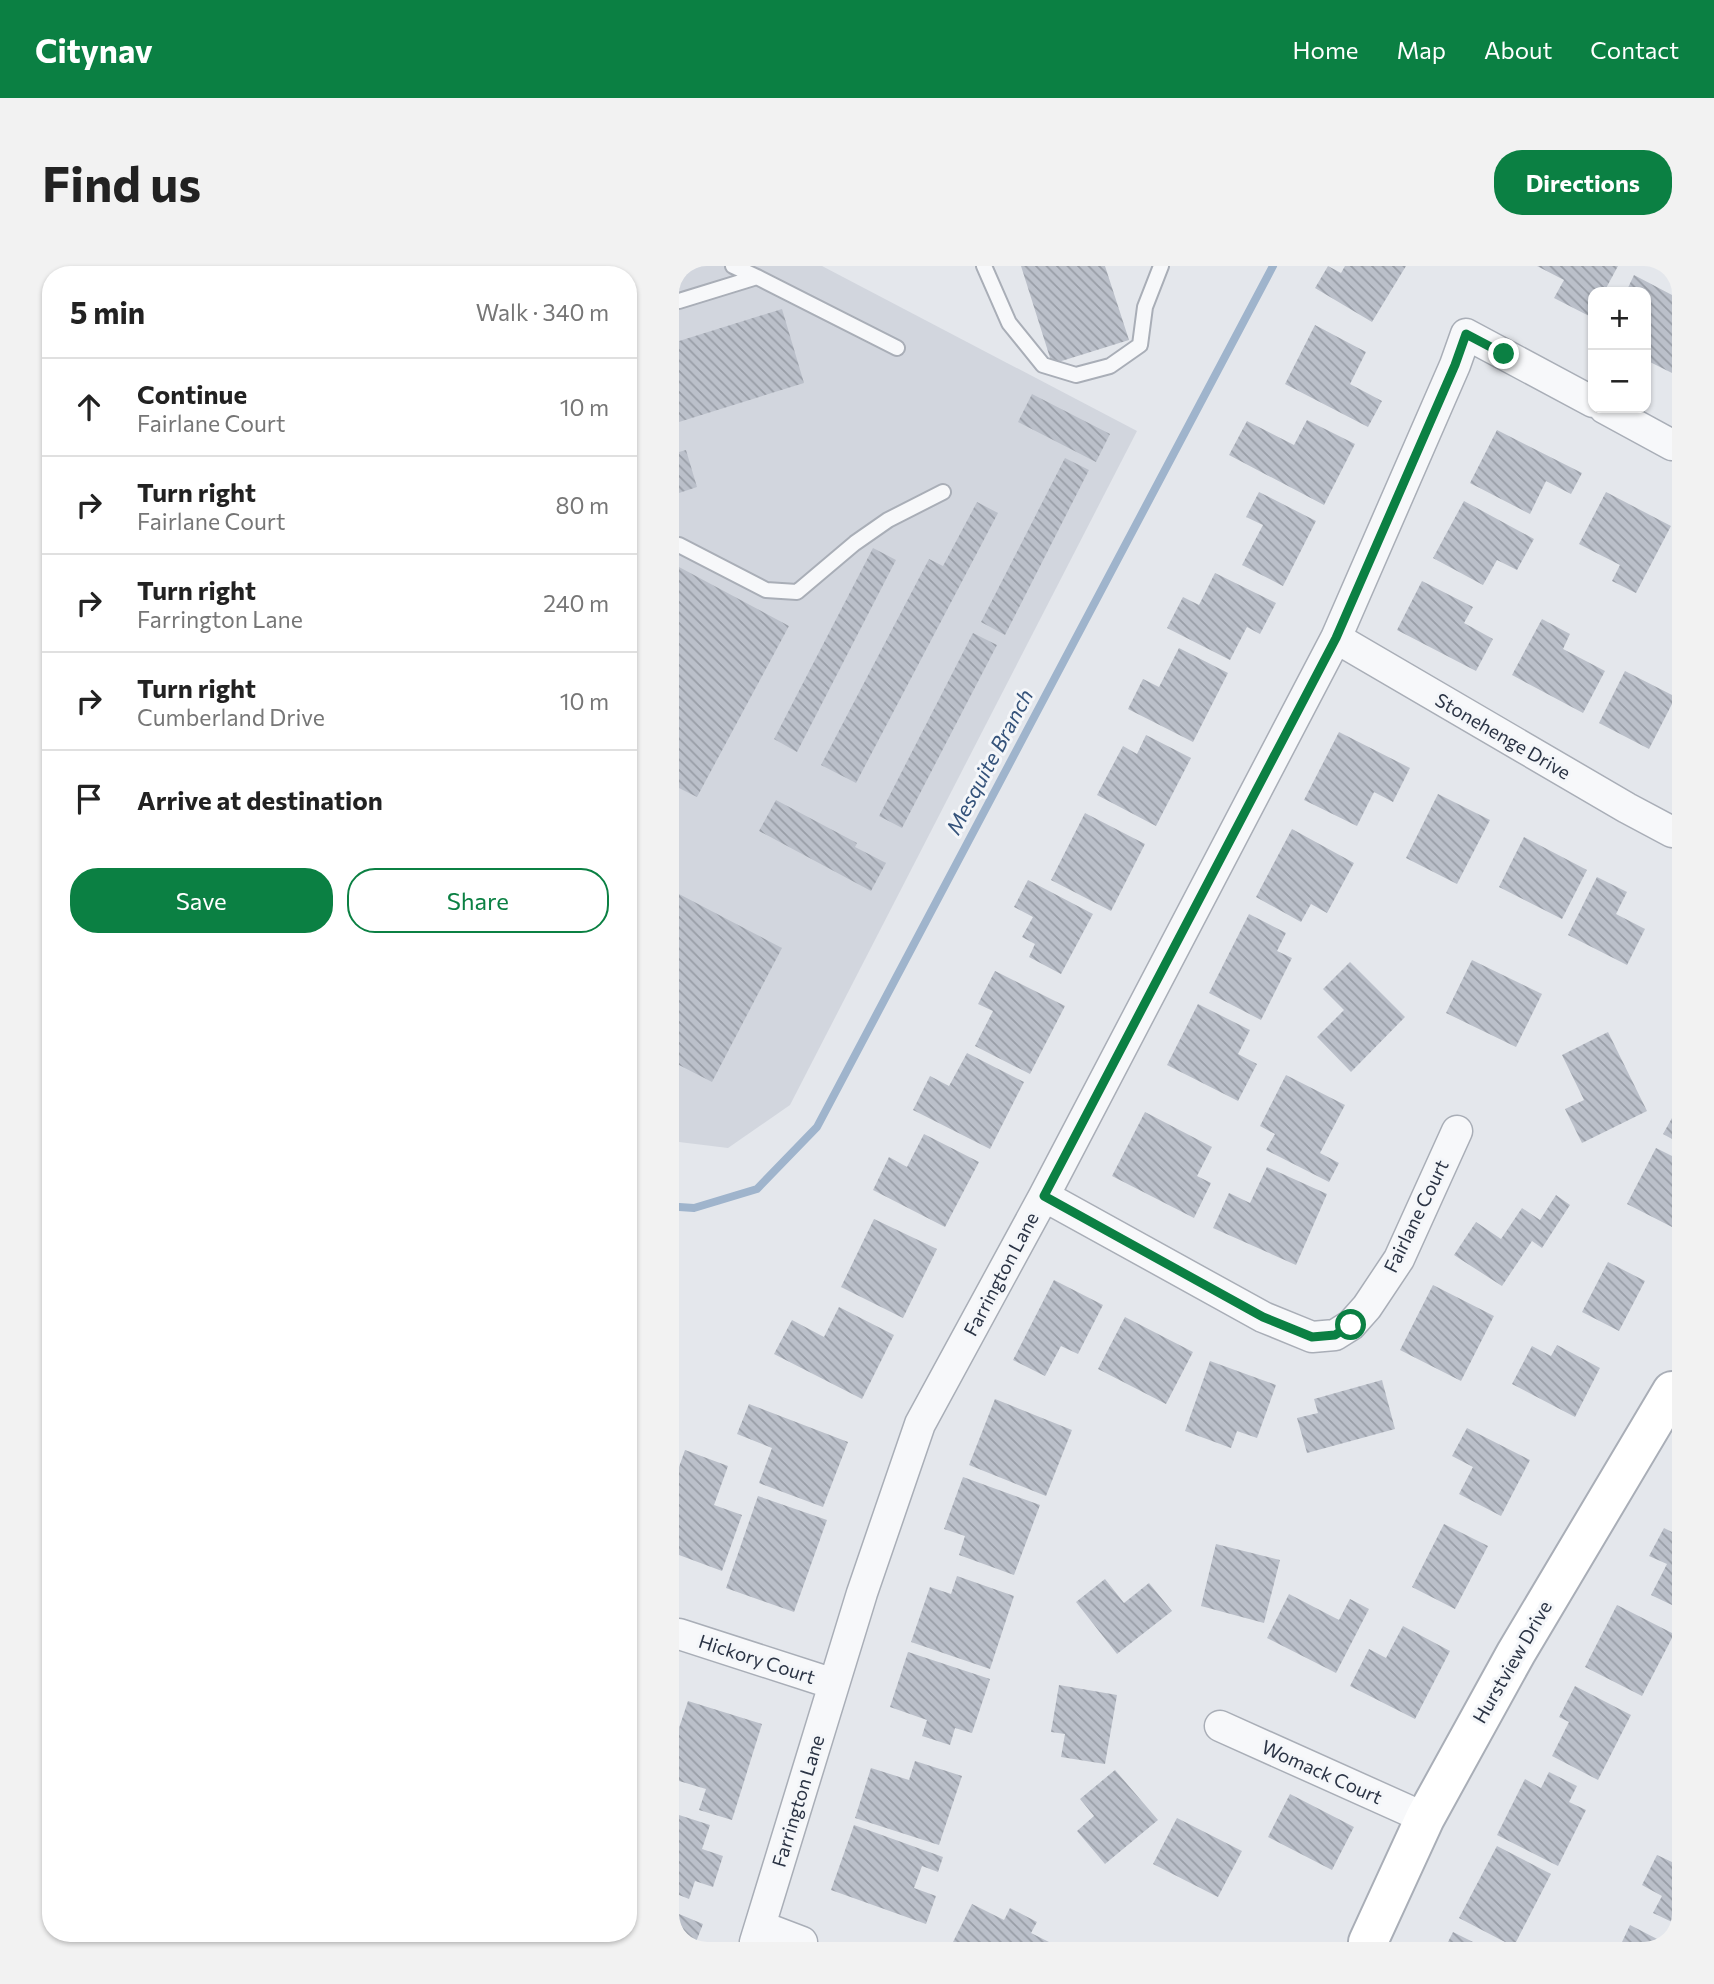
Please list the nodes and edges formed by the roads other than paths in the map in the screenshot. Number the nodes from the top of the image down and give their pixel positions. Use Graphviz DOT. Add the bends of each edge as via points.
graph roads {
  1 [pos="733,266"];
  2 [pos="984,266"];
  3 [pos="1161,266"];
  4 [pos="757,277"];
  5 [pos="679,301"];
  6 [pos="897,348"];
  7 [pos="1588,399"];
  8 [pos="1613,413"];
  9 [pos="1672,445"];
  10 [pos="943,492"];
  11 [pos="679,545"];
  12 [pos="1336,638"];
  13 [pos="1672,832"];
  14 [pos="1457,1131"];
  15 [pos="1044,1196"];
  16 [pos="1672,1391"];
  17 [pos="679,1634"];
  18 [pos="834,1684"];
  19 [pos="1220,1726"];
  20 [pos="1425,1818"];
  21 [pos="758,1934"];
  22 [pos="802,1942"];
  23 [pos="1368,1942"];
  1 -- 4 [label="lane"];
  2 -- 3 [label="lane" via="1009,323 1043,365 1076,375 1110,366 1140,345 1145,307"];
  4 -- 5 [label="lane"];
  4 -- 6 [label="lane"];
  7 -- 12 [label="street, Farrington Lane" via="1466,334"];
  8 -- 9 [label="street"];
  10 -- 11 [label="lane" via="888,520 797,592 766,590"];
  12 -- 13 [label="street, Stonehenge Drive"];
  12 -- 15 [label="street, Farrington Lane"];
  14 -- 15 [label="street, Fairlane Court" via="1399,1259 1367,1307 1335,1335 1312,1337 1263,1317"];
  15 -- 18 [label="street, Farrington Lane" via="920,1424"];
  16 -- 20 [label="street, Hurstview Drive" via="1516,1653"];
  17 -- 18 [label="street, Hickory Court"];
  18 -- 21 [label="street, Farrington Lane"];
  19 -- 20 [label="street, Womack Court"];
  20 -- 23 [label="street, Hurstview Drive"];
  21 -- 22 [label="street"];
}
